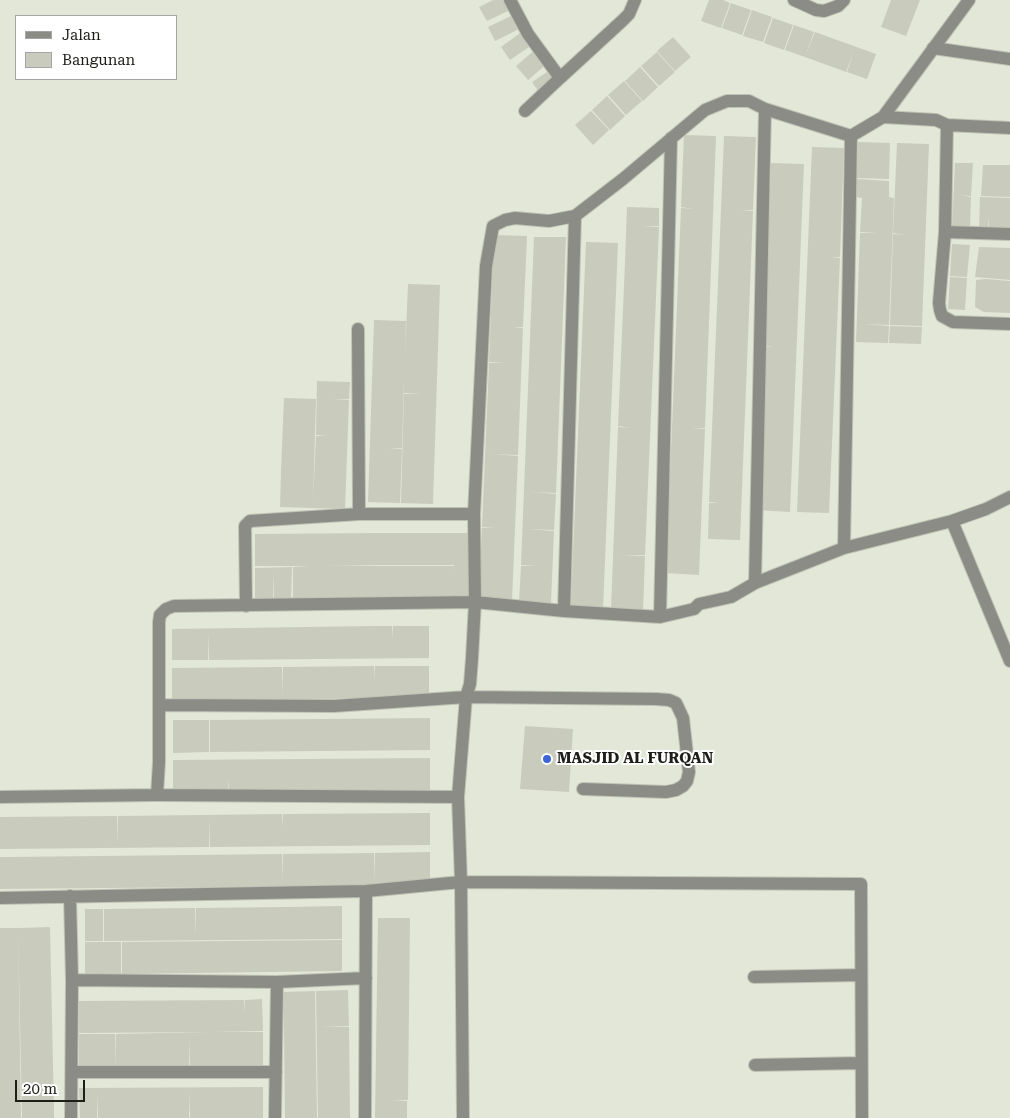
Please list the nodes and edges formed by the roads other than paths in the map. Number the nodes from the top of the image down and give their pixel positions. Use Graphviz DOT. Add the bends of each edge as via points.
graph roads {
  1 [pos="510,0"];
  2 [pos="635,0"];
  3 [pos="794,0"];
  4 [pos="844,0"];
  5 [pos="969,0"];
  6 [pos="933,48"];
  7 [pos="1010,59"];
  8 [pos="560,78"];
  9 [pos="765,110"];
  10 [pos="525,111"];
  11 [pos="883,117"];
  12 [pos="947,125"];
  13 [pos="1010,128"];
  14 [pos="851,136"];
  15 [pos="671,138"];
  16 [pos="575,216"];
  17 [pos="945,232"];
  18 [pos="1010,234"];
  19 [pos="1010,324"];
  20 [pos="358,329"];
  21 [pos="1010,497"];
  22 [pos="359,514"];
  23 [pos="474,514"];
  24 [pos="952,521"];
  25 [pos="844,548"];
  26 [pos="755,583"];
  27 [pos="475,602"];
  28 [pos="246,606"];
  29 [pos="564,611"];
  30 [pos="660,617"];
  31 [pos="1010,661"];
  32 [pos="466,697"];
  33 [pos="159,705"];
  34 [pos="583,789"];
  35 [pos="157,795"];
  36 [pos="0,797"];
  37 [pos="458,797"];
  38 [pos="461,882"];
  39 [pos="366,891"];
  40 [pos="70,896"];
  41 [pos="0,898"];
  42 [pos="861,975"];
  43 [pos="754,977"];
  44 [pos="366,978"];
  45 [pos="72,980"];
  46 [pos="276,982"];
  47 [pos="861,1063"];
  48 [pos="755,1065"];
  49 [pos="72,1072"];
  50 [pos="276,1072"];
  51 [pos="71,1118"];
  52 [pos="275,1118"];
  53 [pos="365,1118"];
  54 [pos="463,1118"];
  55 [pos="862,1118"];
  1 -- 8 [label="street" via="528,34"];
  2 -- 8 [label="street" via="629,14"];
  3 -- 4 [label="street" via="824,11"];
  5 -- 6 [label="street"];
  6 -- 7 [label="street"];
  6 -- 11 [label="street"];
  8 -- 10 [label="street"];
  9 -- 14 [label="street"];
  9 -- 15 [label="street" via="749,102 727,101 706,110"];
  9 -- 26 [label="street"];
  11 -- 12 [label="street" via="936,120"];
  11 -- 14 [label="street"];
  12 -- 13 [label="street"];
  12 -- 17 [label="street"];
  14 -- 25 [label="street"];
  15 -- 16 [label="street"];
  15 -- 30 [label="street"];
  16 -- 23 [label="street" via="549,221 515,218 493,226 486,266"];
  16 -- 29 [label="street"];
  17 -- 18 [label="street"];
  17 -- 19 [label="street" via="939,303 942,316 953,322"];
  20 -- 22 [label="street"];
  21 -- 24 [label="street"];
  22 -- 23 [label="street"];
  22 -- 28 [label="street" via="256,519 247,523"];
  23 -- 27 [label="street"];
  24 -- 25 [label="street"];
  24 -- 31 [label="street"];
  25 -- 26 [label="street"];
  26 -- 30 [label="street" via="731,597"];
  27 -- 28 [label="street"];
  27 -- 29 [label="street"];
  27 -- 32 [label="street" via="470,684"];
  28 -- 33 [label="street" via="174,606 160,615"];
  29 -- 30 [label="street"];
  32 -- 33 [label="street" via="334,706"];
  32 -- 34 [label="street" via="656,699 676,703 683,718 689,772 683,786 666,792"];
  32 -- 37 [label="street"];
  33 -- 35 [label="street"];
  35 -- 36 [label="street"];
  35 -- 37 [label="street"];
  37 -- 38 [label="street"];
  38 -- 39 [label="street"];
  38 -- 42 [label="street" via="861,884"];
  38 -- 54 [label="street"];
  39 -- 40 [label="street"];
  39 -- 44 [label="street"];
  40 -- 41 [label="street"];
  40 -- 45 [label="street"];
  42 -- 43 [label="street"];
  42 -- 47 [label="street"];
  44 -- 46 [label="street"];
  44 -- 53 [label="street"];
  45 -- 46 [label="street"];
  45 -- 49 [label="street"];
  46 -- 50 [label="street"];
  47 -- 48 [label="street"];
  47 -- 55 [label="street"];
  49 -- 50 [label="street"];
  49 -- 51 [label="street"];
  50 -- 52 [label="street"];
}
